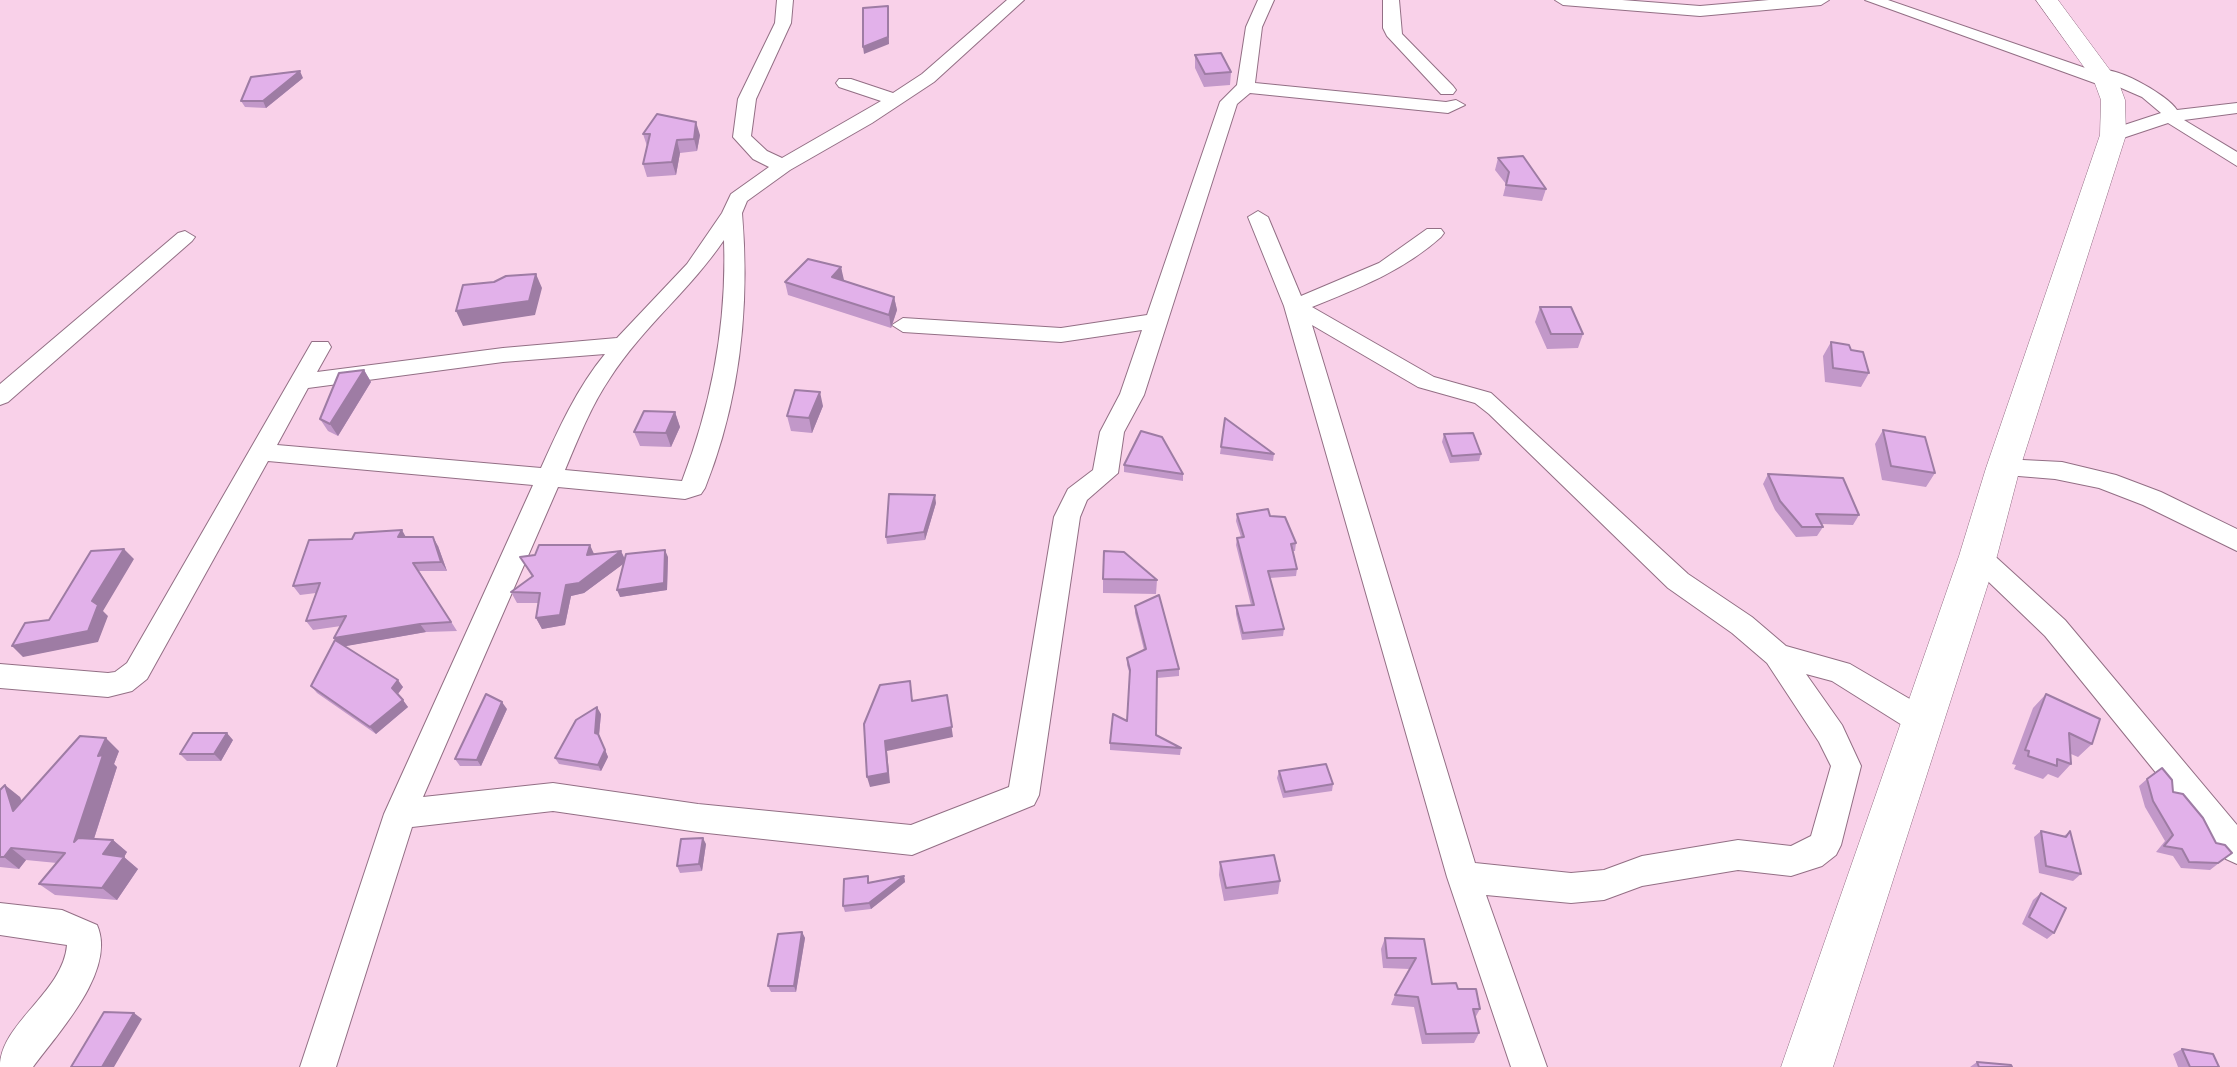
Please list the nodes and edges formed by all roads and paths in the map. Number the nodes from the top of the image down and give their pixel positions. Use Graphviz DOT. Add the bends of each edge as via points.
graph roads {
  1 [pos="785,0"];
  2 [pos="1016,0"];
  3 [pos="1266,0"];
  4 [pos="1391,0"];
  5 [pos="1563,0"];
  6 [pos="1821,0"];
  7 [pos="1873,0"];
  8 [pos="2047,0"];
  9 [pos="2104,77"];
  10 [pos="845,83"];
  11 [pos="1246,87"];
  12 [pos="896,100"];
  13 [pos="2237,108"];
  14 [pos="2170,116"];
  15 [pos="2113,135"];
  16 [pos="2237,160"];
  17 [pos="783,166"];
  18 [pos="732,213"];
  19 [pos="1258,217"];
  20 [pos="1434,233"];
  21 [pos="185,237"];
  22 [pos="1294,306"];
  23 [pos="1156,321"];
  24 [pos="903,324"];
  25 [pos="622,345"];
  26 [pos="320,347"];
  27 [pos="299,382"];
  28 [pos="0,397"];
  29 [pos="258,452"];
  30 [pos="2003,468"];
  31 [pos="550,477"];
  32 [pos="2237,541"];
  33 [pos="1978,556"];
  34 [pos="1777,655"];
  35 [pos="0,676"];
  36 [pos="1921,721"];
  37 [pos="400,814"];
  38 [pos="2237,849"];
  39 [pos="1464,877"];
  40 [pos="0,919"];
  41 [pos="11,1067"];
  42 [pos="318,1067"];
  43 [pos="1529,1067"];
  44 [pos="1807,1067"];
  1 -- 17 [label="street" via="783,23 747,99 742,137 760,155"];
  2 -- 12 [label="street" via="948,62"];
  3 -- 11 [label="street" via="1254,27"];
  4 -- 11 [label="street" via="1395,36 1451,97 1448,108"];
  5 -- 6 [label="street" via="1700,11"];
  7 -- 9 [label="street"];
  8 -- 9 [label="main road"];
  9 -- 14 [label="street" via="2148,93"];
  9 -- 15 [label="main road" via="2113,100"];
  10 -- 12 [label="street"];
  11 -- 23 [label="street" via="1223,113"];
  12 -- 17 [label="street"];
  13 -- 14 [label="street"];
  14 -- 15 [label="street"];
  14 -- 16 [label="street"];
  15 -- 30 [label="main road"];
  17 -- 18 [label="street" via="738,198"];
  18 -- 25 [label="street" via="676,290"];
  18 -- 31 [label="street" via="737,262 732,352 692,488"];
  19 -- 22 [label="street"];
  20 -- 22 [label="street" via="1416,251 1392,264"];
  21 -- 28 [label="street"];
  22 -- 34 [label="street" via="1426,382 1483,398 1678,581"];
  22 -- 39 [label="street"];
  23 -- 24 [label="street" via="1061,335"];
  23 -- 37 [label="street" via="1132,395 1107,442 1105,473 1077,495 1067,517 1023,795 912,840 698,818 553,797"];
  25 -- 27 [label="street" via="503,355"];
  25 -- 31 [label="street" via="586,397"];
  26 -- 27 [label="street"];
  27 -- 29 [label="street"];
  29 -- 31 [label="street"];
  29 -- 35 [label="street" via="137,671 122,683 108,685"];
  30 -- 32 [label="street" via="2062,471 2093,478"];
  30 -- 33 [label="main road"];
  31 -- 37 [label="street"];
  33 -- 36 [label="main road"];
  33 -- 38 [label="street" via="2055,628"];
  34 -- 36 [label="street" via="1840,672"];
  34 -- 39 [label="street" via="1831,734 1846,766 1825,845 1810,856 1791,861 1738,855 1571,888"];
  36 -- 44 [label="main road"];
  37 -- 42 [label="street"];
  39 -- 43 [label="street"];
  40 -- 41 [label="street" via="62,926 85,936 83,962 77,973"];
}
